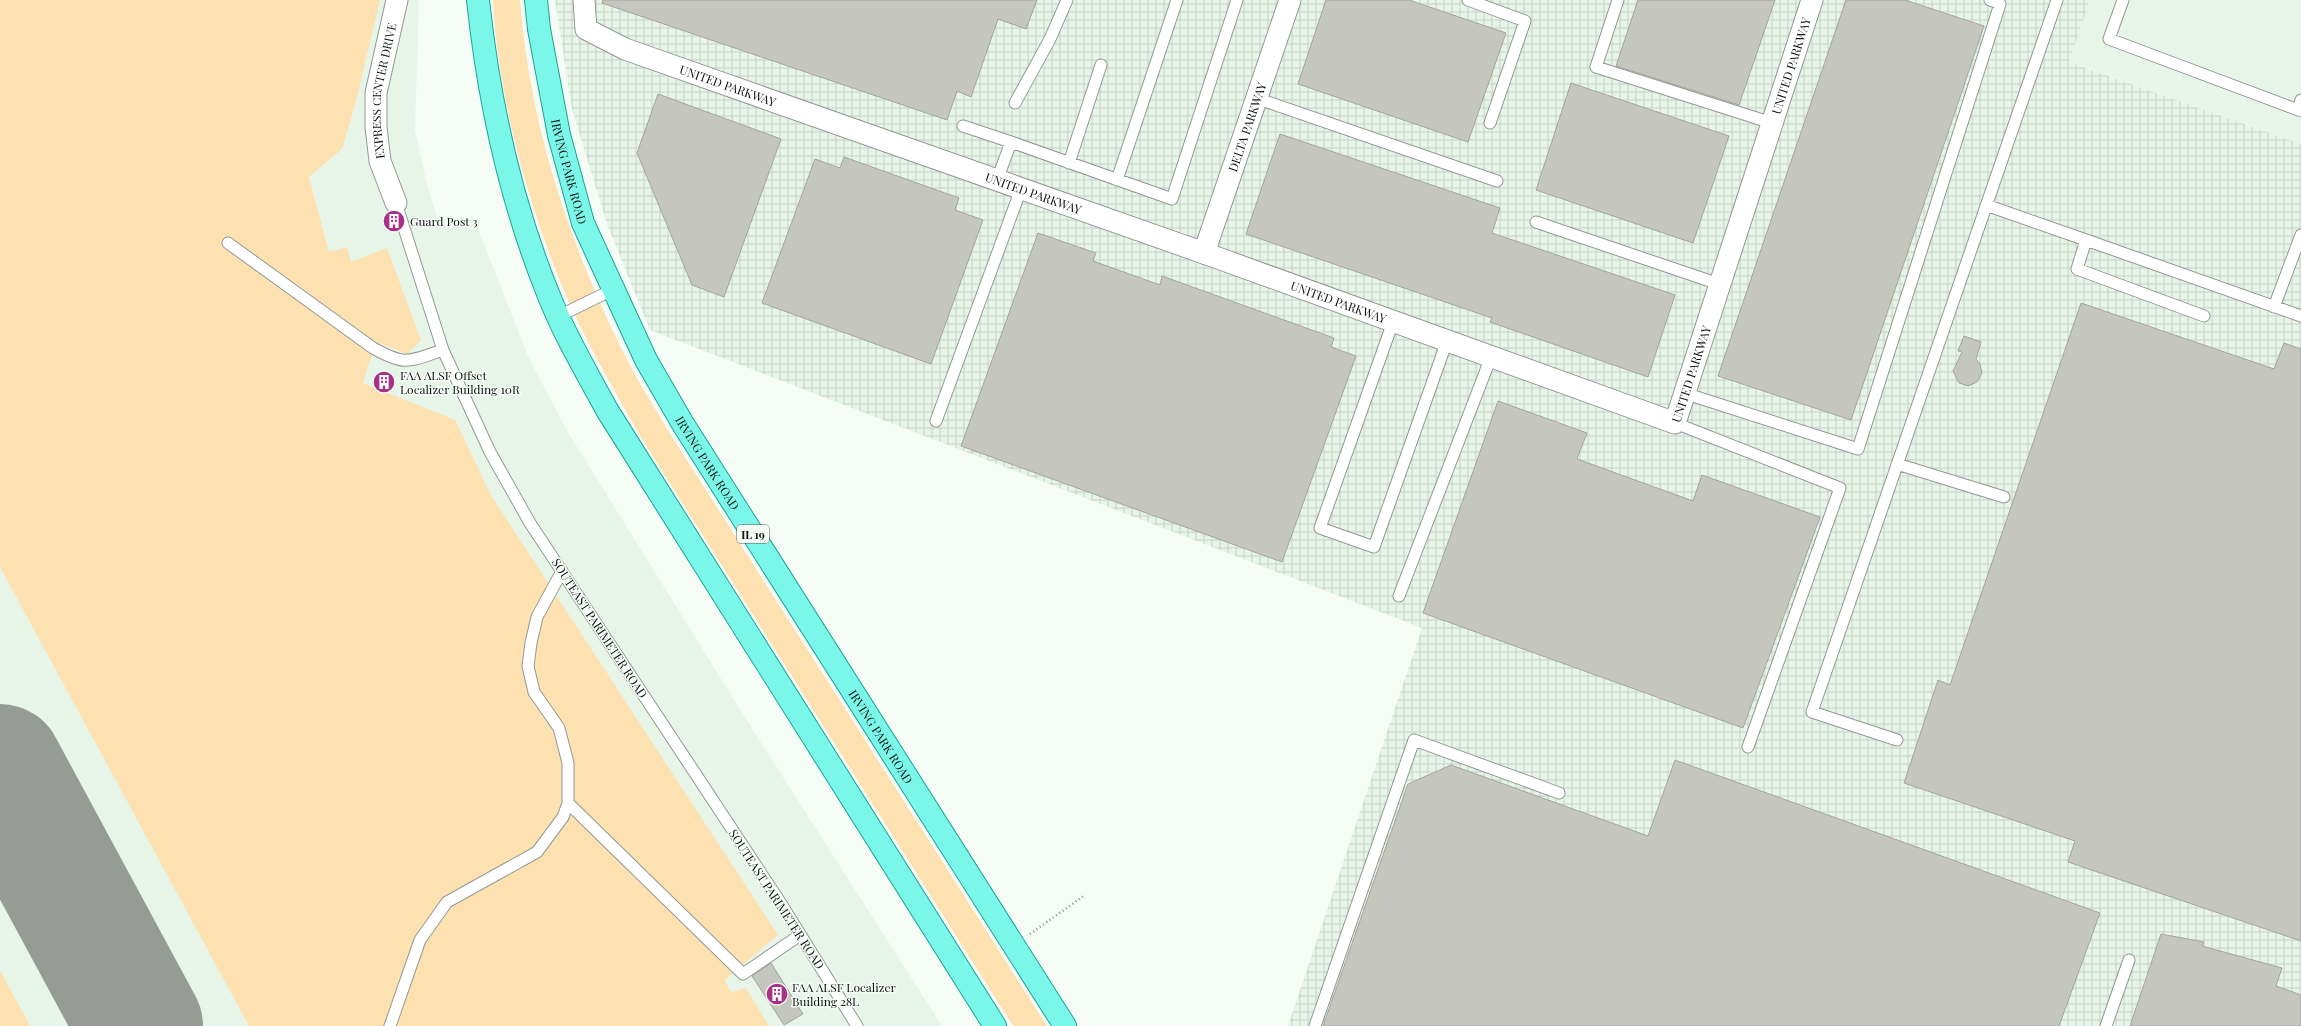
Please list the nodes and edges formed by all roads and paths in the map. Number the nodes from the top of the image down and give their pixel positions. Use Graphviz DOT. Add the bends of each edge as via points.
graph roads {
  1 [pos="397,0"];
  2 [pos="478,0"];
  3 [pos="536,0"];
  4 [pos="584,0"];
  5 [pos="1067,0"];
  6 [pos="1177,0"];
  7 [pos="1238,0"];
  8 [pos="1290,0"];
  9 [pos="1468,0"];
  10 [pos="1618,0"];
  11 [pos="1812,0"];
  12 [pos="1990,0"];
  13 [pos="2057,0"];
  14 [pos="2123,0"];
  15 [pos="1101,65"];
  16 [pos="1256,98"];
  17 [pos="1015,103"];
  18 [pos="2300,107"];
  19 [pos="1490,123"];
  20 [pos="1772,123"];
  21 [pos="963,126"];
  22 [pos="1011,142"];
  23 [pos="1070,163"];
  24 [pos="997,180"];
  25 [pos="1117,180"];
  26 [pos="1497,181"];
  27 [pos="1021,189"];
  28 [pos="396,203"];
  29 [pos="1986,205"];
  30 [pos="1536,222"];
  31 [pos="2301,235"];
  32 [pos="2086,240"];
  33 [pos="228,243"];
  34 [pos="1204,253"];
  35 [pos="1720,284"];
  36 [pos="612,290"];
  37 [pos="2274,307"];
  38 [pos="559,316"];
  39 [pos="2204,316"];
  40 [pos="2301,316"];
  41 [pos="1393,322"];
  42 [pos="1447,341"];
  43 [pos="444,350"];
  44 [pos="1491,357"];
  45 [pos="1684,393"];
  46 [pos="936,421"];
  47 [pos="1675,423"];
  48 [pos="1897,464"];
  49 [pos="2004,497"];
  50 [pos="562,571"];
  51 [pos="1399,596"];
  52 [pos="1897,740"];
  53 [pos="1748,747"];
  54 [pos="1559,793"];
  55 [pos="568,803"];
  56 [pos="1085,895"];
  57 [pos="800,935"];
  58 [pos="1014,945"];
  59 [pos="2129,960"];
  60 [pos="390,1026"];
  61 [pos="857,1026"];
  62 [pos="995,1026"];
  63 [pos="1065,1026"];
  64 [pos="1315,1026"];
  65 [pos="2106,1026"];
  1 -- 28 [label="street, EXPRESS CENTER DRIVE" via="376,93 380,161"];
  2 -- 38 [label="main road" via="497,130 523,223"];
  3 -- 36 [label="main road, IRVING PARK ROAD / IL 19" via="538,29 559,134 583,223"];
  4 -- 24 [label="street, UNITED PARKWAY" via="586,29 625,49"];
  5 -- 17 [label="lane" via="1050,39"];
  6 -- 25 [label="lane"];
  7 -- 25 [label="lane" via="1172,199"];
  8 -- 16 [label="street, DELTA PARKWAY"];
  9 -- 19 [label="lane" via="1524,21"];
  10 -- 20 [label="lane" via="1596,68"];
  11 -- 20 [label="street, UNITED PARKWAY"];
  12 -- 45 [label="lane" via="2000,4 1858,449"];
  13 -- 29 [label="lane"];
  14 -- 18 [label="lane" via="2110,39"];
  15 -- 23 [label="lane"];
  16 -- 26 [label="lane"];
  16 -- 34 [label="street, DELTA PARKWAY"];
  20 -- 35 [label="street, UNITED PARKWAY"];
  21 -- 22 [label="lane"];
  22 -- 23 [label="lane"];
  22 -- 24 [label="lane"];
  23 -- 25 [label="lane"];
  24 -- 27 [label="street, UNITED PARKWAY"];
  27 -- 34 [label="street, UNITED PARKWAY"];
  27 -- 46 [label="lane"];
  28 -- 43 [label="lane, SOUTEAST PARIMETER ROAD"];
  29 -- 32 [label="lane"];
  29 -- 48 [label="lane"];
  30 -- 35 [label="lane"];
  31 -- 37 [label="lane"];
  32 -- 37 [label="lane"];
  32 -- 39 [label="lane" via="2077,269"];
  33 -- 43 [label="lane" via="386,356 406,362"];
  34 -- 41 [label="street, UNITED PARKWAY"];
  35 -- 45 [label="street, UNITED PARKWAY"];
  36 -- 38 [label="lane"];
  36 -- 58 [label="main road, IRVING PARK ROAD / IL 19" via="646,360 683,424"];
  37 -- 40 [label="lane"];
  38 -- 62 [label="main road" via="607,410"];
  41 -- 42 [label="street, UNITED PARKWAY"];
  41 -- 42 [label="lane" via="1320,528 1374,547"];
  42 -- 44 [label="street, UNITED PARKWAY"];
  43 -- 50 [label="lane, SOUTEAST PARIMETER ROAD" via="490,452 530,524"];
  44 -- 47 [label="street, UNITED PARKWAY"];
  44 -- 51 [label="lane"];
  45 -- 47 [label="street, UNITED PARKWAY"];
  47 -- 53 [label="lane" via="1840,488"];
  48 -- 49 [label="lane"];
  48 -- 52 [label="lane" via="1812,712"];
  50 -- 55 [label="lane" via="537,617 528,666 534,692 559,728 568,763"];
  50 -- 57 [label="lane, SOUTEAST PARIMETER ROAD"];
  54 -- 64 [label="lane" via="1414,740"];
  55 -- 57 [label="lane" via="743,974"];
  55 -- 60 [label="lane" via="563,817 537,852 447,902 420,940"];
  56 -- 58 [label="path"];
  57 -- 61 [label="lane, SOUTEAST PARIMETER ROAD"];
  58 -- 63 [label="main road, IRVING PARK ROAD / IL 19"];
  59 -- 65 [label="lane"];
}
